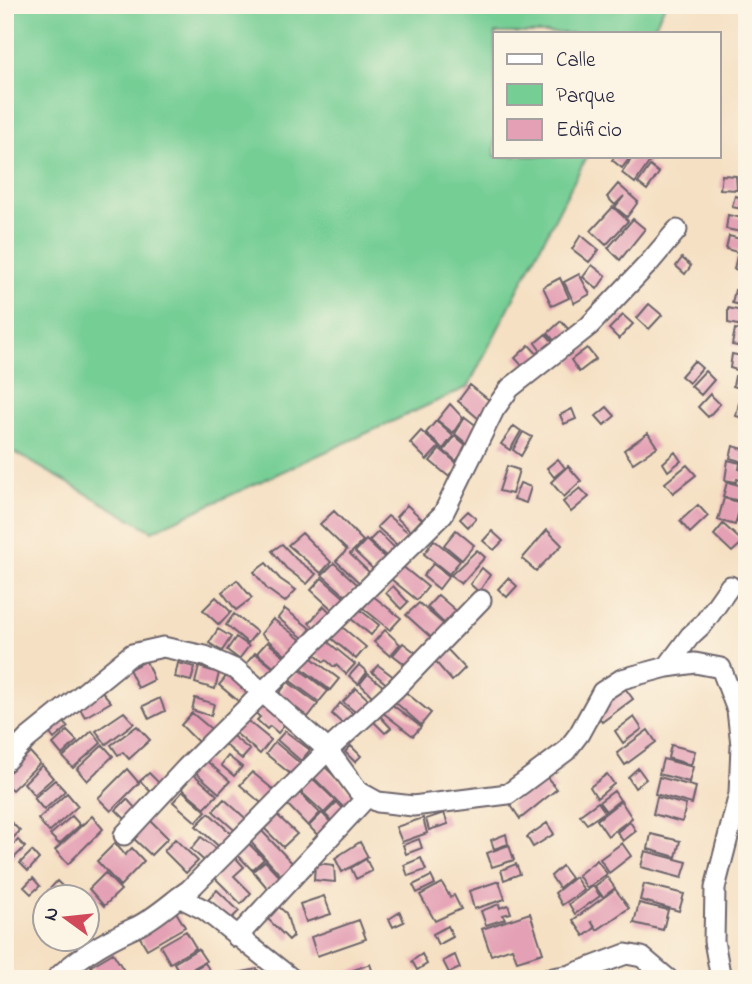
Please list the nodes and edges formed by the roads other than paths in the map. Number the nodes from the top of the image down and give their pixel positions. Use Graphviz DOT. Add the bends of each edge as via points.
graph roads {
  1 [pos="677,230"];
  2 [pos="730,586"];
  3 [pos="481,600"];
  4 [pos="667,667"];
  5 [pos="263,691"];
  6 [pos="328,750"];
  7 [pos="5,762"];
  8 [pos="367,796"];
  9 [pos="124,835"];
  10 [pos="179,897"];
  11 [pos="237,937"];
  12 [pos="56,979"];
  13 [pos="292,979"];
  14 [pos="545,979"];
  15 [pos="668,979"];
  16 [pos="721,979"];
  1 -- 5 [label="street" via="589,326 510,387 443,514"];
  2 -- 4 [label="street"];
  3 -- 6 [label="street"];
  4 -- 8 [label="street" via="622,679 602,692 566,751 508,794 413,806 378,802"];
  4 -- 16 [label="street" via="695,663 721,668 737,710 739,794 715,888 714,941"];
  5 -- 6 [label="street"];
  5 -- 7 [label="street" via="237,670 205,656 163,648 132,654"];
  5 -- 9 [label="street"];
  6 -- 8 [label="street" via="358,791"];
  6 -- 10 [label="street"];
  8 -- 11 [label="street"];
  10 -- 11 [label="street" via="205,910"];
  10 -- 12 [label="street" via="91,950"];
  11 -- 13 [label="street"];
  14 -- 15 [label="street" via="570,975 626,954 642,957"];
}
